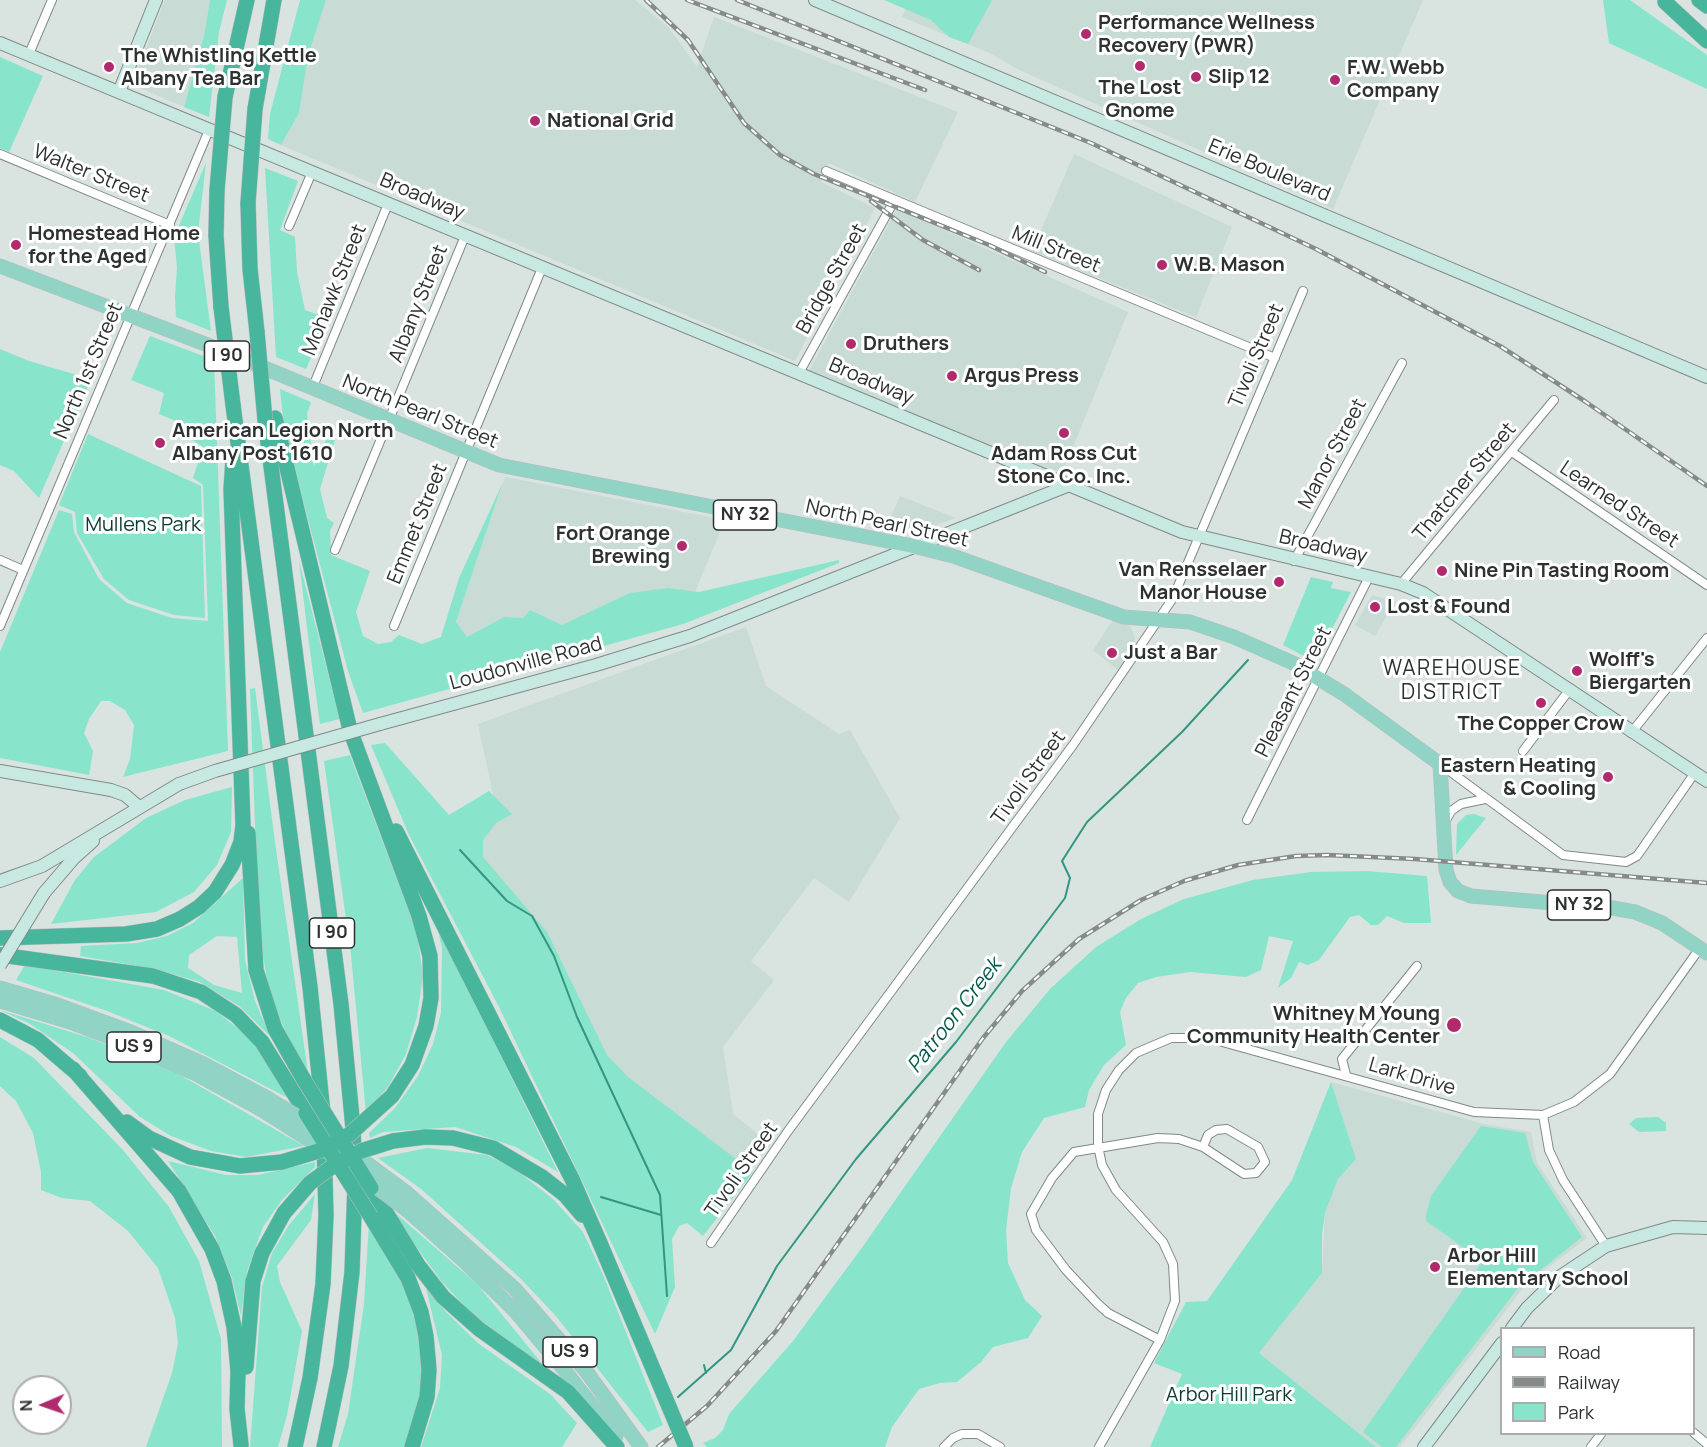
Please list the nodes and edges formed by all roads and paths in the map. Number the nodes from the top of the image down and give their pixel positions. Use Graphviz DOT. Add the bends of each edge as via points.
graph roads {
  1 [pos="52,0"];
  2 [pos="156,0"];
  3 [pos="247,0"];
  4 [pos="274,0"];
  5 [pos="284,0"];
  6 [pos="815,0"];
  7 [pos="1699,0"];
  8 [pos="1663,1"];
  9 [pos="1707,6"];
  10 [pos="1707,30"];
  11 [pos="1707,41"];
  12 [pos="0,43"];
  13 [pos="29,54"];
  14 [pos="119,92"];
  15 [pos="258,93"];
  16 [pos="209,130"];
  17 [pos="0,154"];
  18 [pos="826,171"];
  19 [pos="312,172"];
  20 [pos="894,201"];
  21 [pos="388,204"];
  22 [pos="170,225"];
  23 [pos="289,226"];
  24 [pos="465,236"];
  25 [pos="0,266"];
  26 [pos="542,268"];
  27 [pos="1303,291"];
  28 [pos="130,317"];
  29 [pos="1275,358"];
  30 [pos="1402,363"];
  31 [pos="799,373"];
  32 [pos="1707,377"];
  33 [pos="312,388"];
  34 [pos="1554,400"];
  35 [pos="270,419"];
  36 [pos="389,420"];
  37 [pos="235,425"];
  38 [pos="465,453"];
  39 [pos="1512,453"];
  40 [pos="1067,486"];
  41 [pos="1197,537"];
  42 [pos="913,546"];
  43 [pos="335,550"];
  44 [pos="0,560"];
  45 [pos="1294,561"];
  46 [pos="23,570"];
  47 [pos="1369,578"];
  48 [pos="1401,585"];
  49 [pos="1707,585"];
  50 [pos="1157,620"];
  51 [pos="0,626"];
  52 [pos="394,626"];
  53 [pos="1707,638"];
  54 [pos="1320,680"];
  55 [pos="1570,689"];
  56 [pos="1631,733"];
  57 [pos="1523,752"];
  58 [pos="359,758"];
  59 [pos="1440,765"];
  60 [pos="0,771"];
  61 [pos="1694,774"];
  62 [pos="1707,781"];
  63 [pos="243,798"];
  64 [pos="1485,799"];
  65 [pos="139,807"];
  66 [pos="1247,820"];
  67 [pos="1444,824"];
  68 [pos="113,826"];
  69 [pos="0,881"];
  70 [pos="0,938"];
  71 [pos="1703,951"];
  72 [pos="0,955"];
  73 [pos="0,965"];
  74 [pos="1417,966"];
  75 [pos="0,988"];
  76 [pos="0,1001"];
  77 [pos="0,1020"];
  78 [pos="73,1069"];
  79 [pos="1346,1075"];
  80 [pos="1543,1115"];
  81 [pos="1098,1146"];
  82 [pos="1203,1147"];
  83 [pos="1707,1227"];
  84 [pos="711,1242"];
  85 [pos="600,1243"];
  86 [pos="1606,1246"];
  87 [pos="1513,1327"];
  88 [pos="1160,1340"];
  89 [pos="1500,1345"];
  90 [pos="1695,1434"];
  91 [pos="1600,1435"];
  92 [pos="1707,1444"];
  93 [pos="241,1446"];
  94 [pos="294,1447"];
  95 [pos="324,1447"];
  96 [pos="412,1447"];
  97 [pos="617,1447"];
  98 [pos="623,1447"];
  99 [pos="641,1447"];
  100 [pos="686,1447"];
  101 [pos="944,1447"];
  102 [pos="1000,1447"];
  103 [pos="1099,1447"];
  104 [pos="1424,1447"];
  105 [pos="1591,1447"];
  1 -- 13 [label="street"];
  2 -- 14 [label="street"];
  3 -- 37 [label="highway, I 90, bridge" via="225,96 216,190 221,307"];
  4 -- 15 [label="highway, I 90"];
  5 -- 15 [label="highway"];
  6 -- 32 [label="street, Erie Boulevard"];
  7 -- 9 [label="highway"];
  8 -- 10 [label="highway"];
  8 -- 11 [label="highway"];
  12 -- 13 [label="street, Broadway"];
  13 -- 14 [label="street, Broadway"];
  14 -- 16 [label="street, Broadway"];
  15 -- 35 [label="highway, I 90, bridge" via="248,203 250,269"];
  16 -- 19 [label="street, Broadway"];
  16 -- 22 [label="street, North 1st Street"];
  17 -- 22 [label="street, Walter Street"];
  18 -- 20 [label="street, Mill Street"];
  19 -- 21 [label="street, Broadway"];
  19 -- 23 [label="street"];
  20 -- 29 [label="street, Mill Street"];
  20 -- 31 [label="street, Bridge Street"];
  21 -- 24 [label="street, Broadway"];
  21 -- 33 [label="street, Mohawk Street"];
  22 -- 28 [label="street, North 1st Street"];
  24 -- 26 [label="street, Broadway"];
  24 -- 36 [label="street, Albany Street"];
  25 -- 28 [label="main road, North Pearl Street / NY 32"];
  26 -- 31 [label="street, Broadway"];
  26 -- 38 [label="street, Emmet Street"];
  27 -- 29 [label="street, Tivoli Street"];
  28 -- 33 [label="main road, North Pearl Street / NY 32"];
  28 -- 46 [label="street, North 1st Street"];
  29 -- 41 [label="street, Tivoli Street"];
  30 -- 45 [label="street, Manor Street"];
  31 -- 40 [label="street, Broadway"];
  33 -- 36 [label="main road, North Pearl Street / NY 32"];
  34 -- 39 [label="street, Thatcher Street"];
  35 -- 58 [label="highway"];
  35 -- 95 [label="highway, I 90" via="354,1138 351,1292"];
  36 -- 38 [label="main road, North Pearl Street / NY 32"];
  36 -- 43 [label="street, Albany Street"];
  37 -- 63 [label="highway" via="231,489"];
  37 -- 94 [label="highway, I 90" via="310,987 322,1106 326,1190 323,1284 310,1378"];
  38 -- 42 [label="main road, North Pearl Street / NY 32" via="506,467"];
  38 -- 52 [label="street, Emmet Street"];
  39 -- 48 [label="street, Thatcher Street"];
  39 -- 49 [label="street, Learned Street"];
  40 -- 41 [label="street, Broadway"];
  40 -- 42 [label="street, Loudonville Road"];
  41 -- 45 [label="street, Broadway"];
  41 -- 50 [label="street, Tivoli Street" via="1173,598"];
  42 -- 50 [label="main road, North Pearl Street / NY 32" via="953,556 1124,617"];
  42 -- 65 [label="street, Loudonville Road, bridge" via="668,644 215,771 179,784"];
  44 -- 46 [label="street"];
  45 -- 47 [label="street, Broadway"];
  46 -- 51 [label="street, North 1st Street"];
  47 -- 48 [label="street, Broadway"];
  47 -- 54 [label="street, Pleasant Street"];
  48 -- 55 [label="street, Broadway" via="1438,600"];
  50 -- 54 [label="main road, North Pearl Street / NY 32" via="1211,628 1293,663"];
  50 -- 84 [label="street, Tivoli Street" via="1074,745 788,1131"];
  53 -- 56 [label="street"];
  54 -- 59 [label="main road, North Pearl Street / NY 32"];
  54 -- 66 [label="street, Pleasant Street"];
  55 -- 56 [label="street, Broadway"];
  55 -- 57 [label="street"];
  56 -- 61 [label="street, Broadway"];
  58 -- 78 [label="highway, bridge" via="419,916 430,956 431,998 426,1026 412,1065 373,1117 322,1150 282,1162 226,1165 177,1152 149,1138"];
  58 -- 85 [label="highway" via="572,1179"];
  59 -- 64 [label="street"];
  59 -- 67 [label="main road, NY 32"];
  60 -- 65 [label="street" via="111,790"];
  61 -- 62 [label="street, Broadway"];
  61 -- 64 [label="street" via="1629,862 1563,855"];
  63 -- 70 [label="highway" via="242,834 232,865 208,899 180,920 126,934"];
  63 -- 97 [label="highway, bridge" via="256,970 272,1022 304,1080 418,1265 451,1306 568,1392"];
  64 -- 67 [label="street" via="1461,804 1451,811"];
  65 -- 68 [label="street, Loudonville Road"];
  67 -- 71 [label="main road, NY 32" via="1447,876 1461,893 1624,909 1662,923"];
  68 -- 69 [label="street, Loudonville Road" via="32,871"];
  68 -- 73 [label="street, bridge" via="74,858 44,893"];
  71 -- 80 [label="street, Lark Drive" via="1610,1074 1574,1102"];
  72 -- 96 [label="highway, bridge" via="153,976 201,992 236,1015 262,1042 408,1278 425,1329 429,1364 427,1396"];
  74 -- 79 [label="street" via="1342,1059"];
  75 -- 99 [label="main road, US 9, bridge" via="132,1032 202,1063 346,1148 407,1193 490,1265 571,1353"];
  76 -- 98 [label="main road, US 9, bridge" via="70,1022 204,1078 340,1160 408,1211 481,1276 547,1348"];
  77 -- 78 [label="highway" via="33,1036"];
  78 -- 93 [label="highway" via="179,1191 212,1248 234,1326"];
  79 -- 80 [label="street, Lark Drive" via="1474,1112"];
  79 -- 81 [label="street, Lark Drive" via="1208,1038 1171,1038 1136,1053 1119,1070 1106,1090 1098,1114"];
  80 -- 86 [label="street" via="1549,1150 1563,1180"];
  81 -- 82 [label="street" via="1158,1138 1179,1139"];
  81 -- 88 [label="street, Lark Drive" via="1108,1178 1163,1242 1173,1264 1175,1301"];
  81 -- 88 [label="street" via="1067,1157 1036,1202 1031,1214 1033,1225 1066,1270 1108,1313"];
  82 -- 82 [label="street" via="1244,1174 1256,1173 1265,1162 1258,1147 1227,1129 1208,1135"];
  83 -- 86 [label="street" via="1673,1227"];
  85 -- 93 [label="highway, bridge" via="565,1195 505,1154 480,1143 425,1137 393,1141 361,1151 333,1166 310,1183 284,1213 265,1246 253,1281"];
  85 -- 100 [label="highway, bridge"];
  86 -- 87 [label="street" via="1559,1277"];
  88 -- 103 [label="street, Lark Drive"];
  89 -- 104 [label="street"];
  90 -- 92 [label="street"];
  91 -- 105 [label="street"];
  101 -- 102 [label="street" via="953,1438 978,1434"];
}
